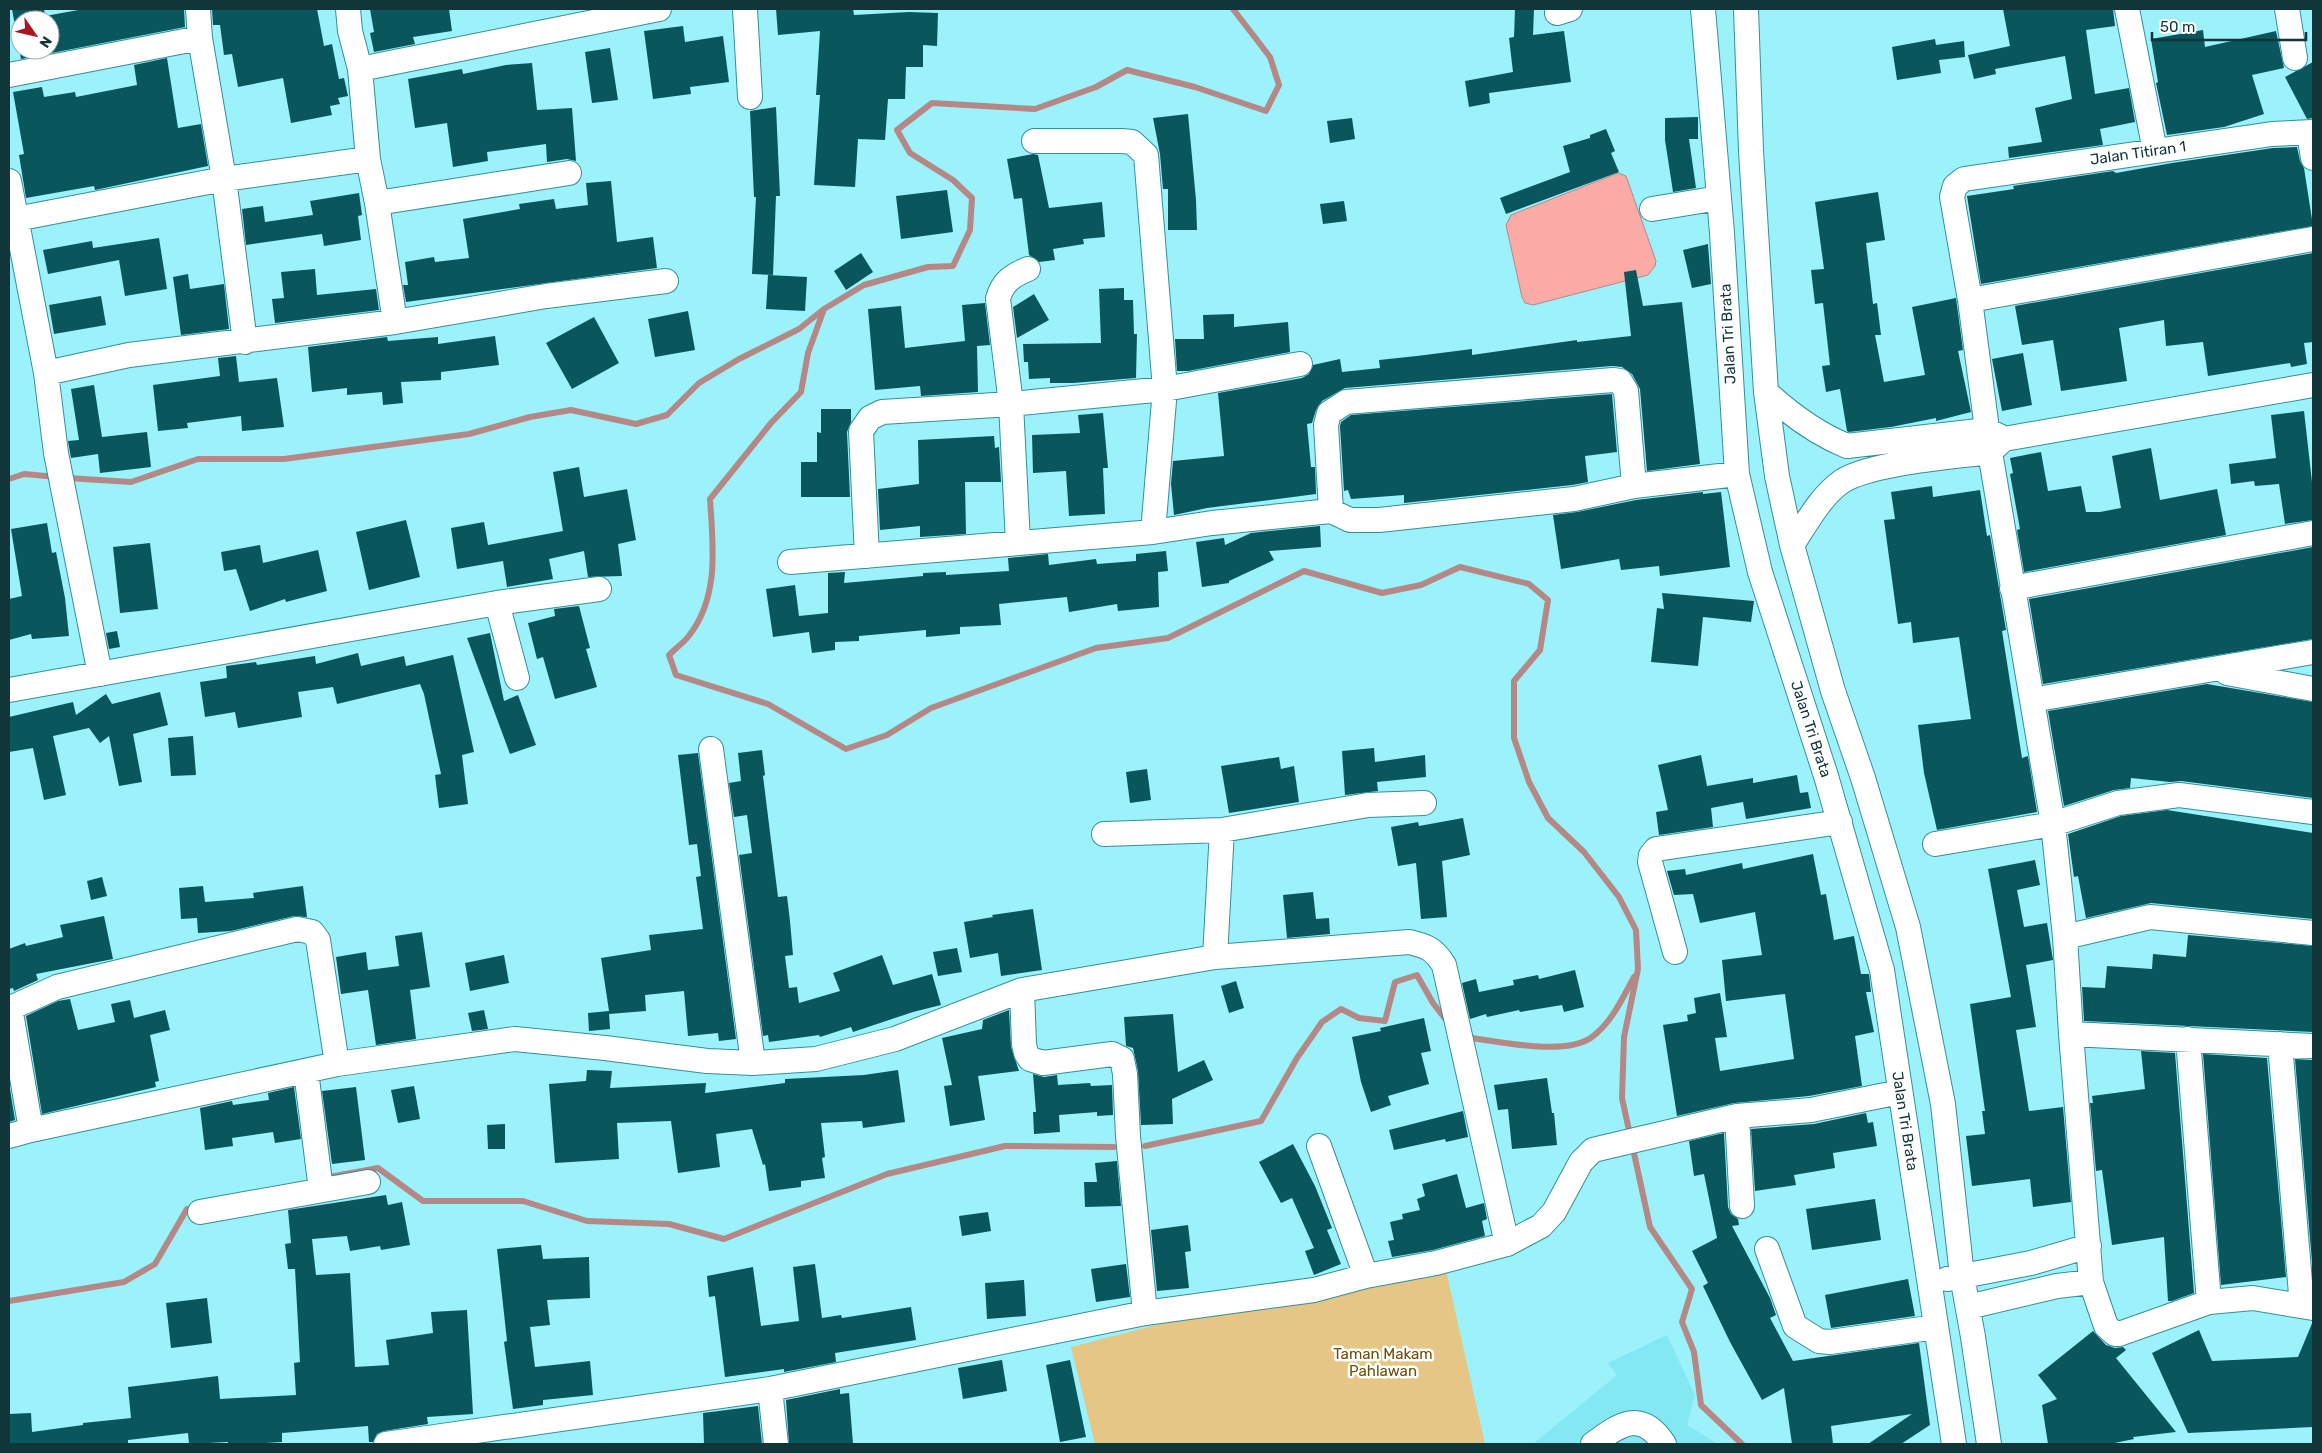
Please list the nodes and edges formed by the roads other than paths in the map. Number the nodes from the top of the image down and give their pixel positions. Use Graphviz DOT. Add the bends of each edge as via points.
graph roads {
  1 [pos="198,9"];
  2 [pos="348,9"];
  3 [pos="659,9"];
  4 [pos="745,9"];
  5 [pos="1703,9"];
  6 [pos="1746,9"];
  7 [pos="2127,9"];
  8 [pos="2287,9"];
  9 [pos="200,38"];
  10 [pos="2295,58"];
  11 [pos="360,69"];
  12 [pos="9,75"];
  13 [pos="750,97"];
  14 [pos="2311,132"];
  15 [pos="1034,141"];
  16 [pos="2155,151"];
  17 [pos="2313,158"];
  18 [pos="368,159"];
  19 [pos="570,173"];
  20 [pos="224,180"];
  21 [pos="9,181"];
  22 [pos="1720,198"];
  23 [pos="377,203"];
  24 [pos="1652,209"];
  25 [pos="16,219"];
  26 [pos="1756,230"];
  27 [pos="1722,233"];
  28 [pos="2313,239"];
  29 [pos="1028,269"];
  30 [pos="666,280"];
  31 [pos="1970,300"];
  32 [pos="395,322"];
  33 [pos="245,342"];
  34 [pos="1300,364"];
  35 [pos="46,373"];
  36 [pos="2313,385"];
  37 [pos="1165,389"];
  38 [pos="1766,392"];
  39 [pos="1011,404"];
  40 [pos="1994,440"];
  41 [pos="1737,474"];
  42 [pos="1634,486"];
  43 [pos="1331,511"];
  44 [pos="1153,532"];
  45 [pos="2313,533"];
  46 [pos="1018,542"];
  47 [pos="1792,544"];
  48 [pos="867,556"];
  49 [pos="790,562"];
  50 [pos="2012,588"];
  51 [pos="598,589"];
  52 [pos="497,603"];
  53 [pos="2313,652"];
  54 [pos="2213,670"];
  55 [pos="100,674"];
  56 [pos="518,678"];
  57 [pos="2313,689"];
  58 [pos="9,690"];
  59 [pos="1833,691"];
  60 [pos="1801,698"];
  61 [pos="2032,700"];
  62 [pos="710,749"];
  63 [pos="1424,803"];
  64 [pos="2313,812"];
  65 [pos="1840,822"];
  66 [pos="2053,824"];
  67 [pos="1222,830"];
  68 [pos="1104,834"];
  69 [pos="1935,844"];
  70 [pos="2313,933"];
  71 [pos="2065,938"];
  72 [pos="1675,952"];
  73 [pos="1215,957"];
  74 [pos="1022,990"];
  75 [pos="2071,1034"];
  76 [pos="2188,1040"];
  77 [pos="2280,1044"];
  78 [pos="2313,1046"];
  79 [pos="753,1063"];
  80 [pos="337,1064"];
  81 [pos="306,1071"];
  82 [pos="1900,1092"];
  83 [pos="1737,1116"];
  84 [pos="20,1133"];
  85 [pos="1319,1146"];
  86 [pos="368,1182"];
  87 [pos="321,1190"];
  88 [pos="1742,1206"];
  89 [pos="200,1212"];
  90 [pos="1507,1244"];
  91 [pos="2089,1246"];
  92 [pos="1767,1250"];
  93 [pos="1366,1276"];
  94 [pos="1962,1276"];
  95 [pos="2091,1282"];
  96 [pos="1930,1283"];
  97 [pos="2209,1302"];
  98 [pos="1968,1307"];
  99 [pos="2307,1307"];
  100 [pos="1145,1313"];
  101 [pos="1936,1327"];
  102 [pos="770,1389"];
  103 [pos="386,1444"];
  104 [pos="776,1444"];
  105 [pos="1592,1444"];
  106 [pos="1664,1444"];
  107 [pos="1954,1444"];
  108 [pos="1989,1444"];
  1 -- 9 [label="street"];
  2 -- 11 [label="street"];
  3 -- 11 [label="street"];
  4 -- 13 [label="street"];
  5 -- 22 [label="street, Jalan Tri Brata"];
  6 -- 26 [label="street"];
  7 -- 16 [label="street"];
  8 -- 10 [label="street"];
  9 -- 12 [label="street"];
  9 -- 20 [label="street"];
  11 -- 18 [label="street"];
  14 -- 16 [label="street, Jalan Titiran 1" via="2272,134"];
  14 -- 17 [label="street"];
  15 -- 37 [label="street" via="1132,142 1146,155"];
  16 -- 31 [label="street, Jalan Titiran 1" via="1964,179 1955,186 1952,196"];
  18 -- 20 [label="street"];
  18 -- 23 [label="street"];
  19 -- 23 [label="street"];
  20 -- 25 [label="street"];
  20 -- 33 [label="street"];
  21 -- 25 [label="street"];
  22 -- 24 [label="street"];
  22 -- 27 [label="street, Jalan Tri Brata"];
  23 -- 32 [label="street"];
  25 -- 35 [label="street"];
  26 -- 27 [label="street"];
  26 -- 38 [label="street"];
  27 -- 41 [label="street, Jalan Tri Brata"];
  28 -- 31 [label="street"];
  29 -- 39 [label="street" via="1008,279 998,299"];
  30 -- 32 [label="street" via="546,296"];
  31 -- 40 [label="street"];
  32 -- 33 [label="street"];
  33 -- 35 [label="street" via="129,355"];
  34 -- 37 [label="street"];
  35 -- 55 [label="street" via="56,453"];
  36 -- 40 [label="street"];
  37 -- 39 [label="street"];
  37 -- 44 [label="street"];
  38 -- 40 [label="street" via="1827,438 1847,446"];
  38 -- 47 [label="street" via="1777,476"];
  39 -- 46 [label="street"];
  39 -- 48 [label="street" via="882,412 870,418 861,430"];
  40 -- 47 [label="street" via="1866,470 1841,482 1819,504"];
  40 -- 50 [label="street"];
  41 -- 42 [label="street"];
  41 -- 60 [label="street, Jalan Tri Brata" via="1760,572"];
  42 -- 43 [label="street" via="1574,499 1379,520 1350,520"];
  42 -- 43 [label="street" via="1626,391 1620,381 1604,380 1346,402 1329,413 1326,425"];
  43 -- 44 [label="street"];
  44 -- 46 [label="street"];
  45 -- 50 [label="street"];
  46 -- 48 [label="street"];
  47 -- 59 [label="street"];
  48 -- 49 [label="street"];
  50 -- 61 [label="street"];
  51 -- 52 [label="street"];
  52 -- 55 [label="street"];
  52 -- 56 [label="street"];
  53 -- 54 [label="street"];
  54 -- 57 [label="street"];
  54 -- 61 [label="street"];
  55 -- 58 [label="street"];
  59 -- 60 [label="street"];
  59 -- 94 [label="street" via="1908,926 1943,1104"];
  60 -- 65 [label="street, Jalan Tri Brata"];
  61 -- 66 [label="street"];
  62 -- 79 [label="street"];
  63 -- 67 [label="street" via="1368,806"];
  64 -- 66 [label="street" via="2179,795 2118,803"];
  65 -- 72 [label="street" via="1656,849 1650,862"];
  65 -- 82 [label="street, Jalan Tri Brata" via="1882,970"];
  66 -- 69 [label="street"];
  66 -- 71 [label="street"];
  67 -- 68 [label="street"];
  67 -- 73 [label="street"];
  70 -- 71 [label="street" via="2150,917"];
  71 -- 75 [label="street"];
  73 -- 74 [label="street"];
  73 -- 90 [label="street" via="1409,942 1428,946 1436,953 1444,965"];
  74 -- 79 [label="street" via="896,1039 816,1059"];
  74 -- 100 [label="street" via="1024,1044 1030,1059 1043,1063 1112,1054 1122,1059"];
  75 -- 76 [label="street"];
  75 -- 91 [label="street"];
  76 -- 77 [label="street"];
  76 -- 97 [label="street"];
  77 -- 78 [label="street"];
  77 -- 99 [label="street"];
  79 -- 80 [label="street" via="707,1061 515,1039"];
  80 -- 81 [label="street"];
  80 -- 84 [label="street" via="318,940 312,932 297,929 57,987 15,1006 11,1013"];
  81 -- 84 [label="street"];
  81 -- 87 [label="street"];
  82 -- 83 [label="street" via="1811,1110"];
  82 -- 96 [label="street, Jalan Tri Brata"];
  83 -- 88 [label="street"];
  83 -- 90 [label="street" via="1592,1150 1581,1162 1554,1212 1541,1226"];
  85 -- 93 [label="street"];
  86 -- 87 [label="street"];
  87 -- 89 [label="street"];
  90 -- 93 [label="street" via="1436,1263"];
  91 -- 94 [label="street" via="2031,1264"];
  91 -- 95 [label="street"];
  92 -- 101 [label="street" via="1795,1326 1819,1341"];
  93 -- 100 [label="street" via="1314,1290"];
  94 -- 96 [label="street"];
  94 -- 98 [label="street"];
  95 -- 97 [label="street" via="2106,1326 2115,1334"];
  95 -- 98 [label="street" via="2057,1286"];
  96 -- 101 [label="street, Jalan Tri Brata"];
  97 -- 99 [label="street" via="2254,1298"];
  98 -- 108 [label="street"];
  100 -- 102 [label="street"];
  101 -- 107 [label="street, Jalan Tri Brata"];
  102 -- 103 [label="street"];
  102 -- 104 [label="street"];
  105 -- 106 [label="street" via="1631,1422 1642,1424 1656,1433"];
}
